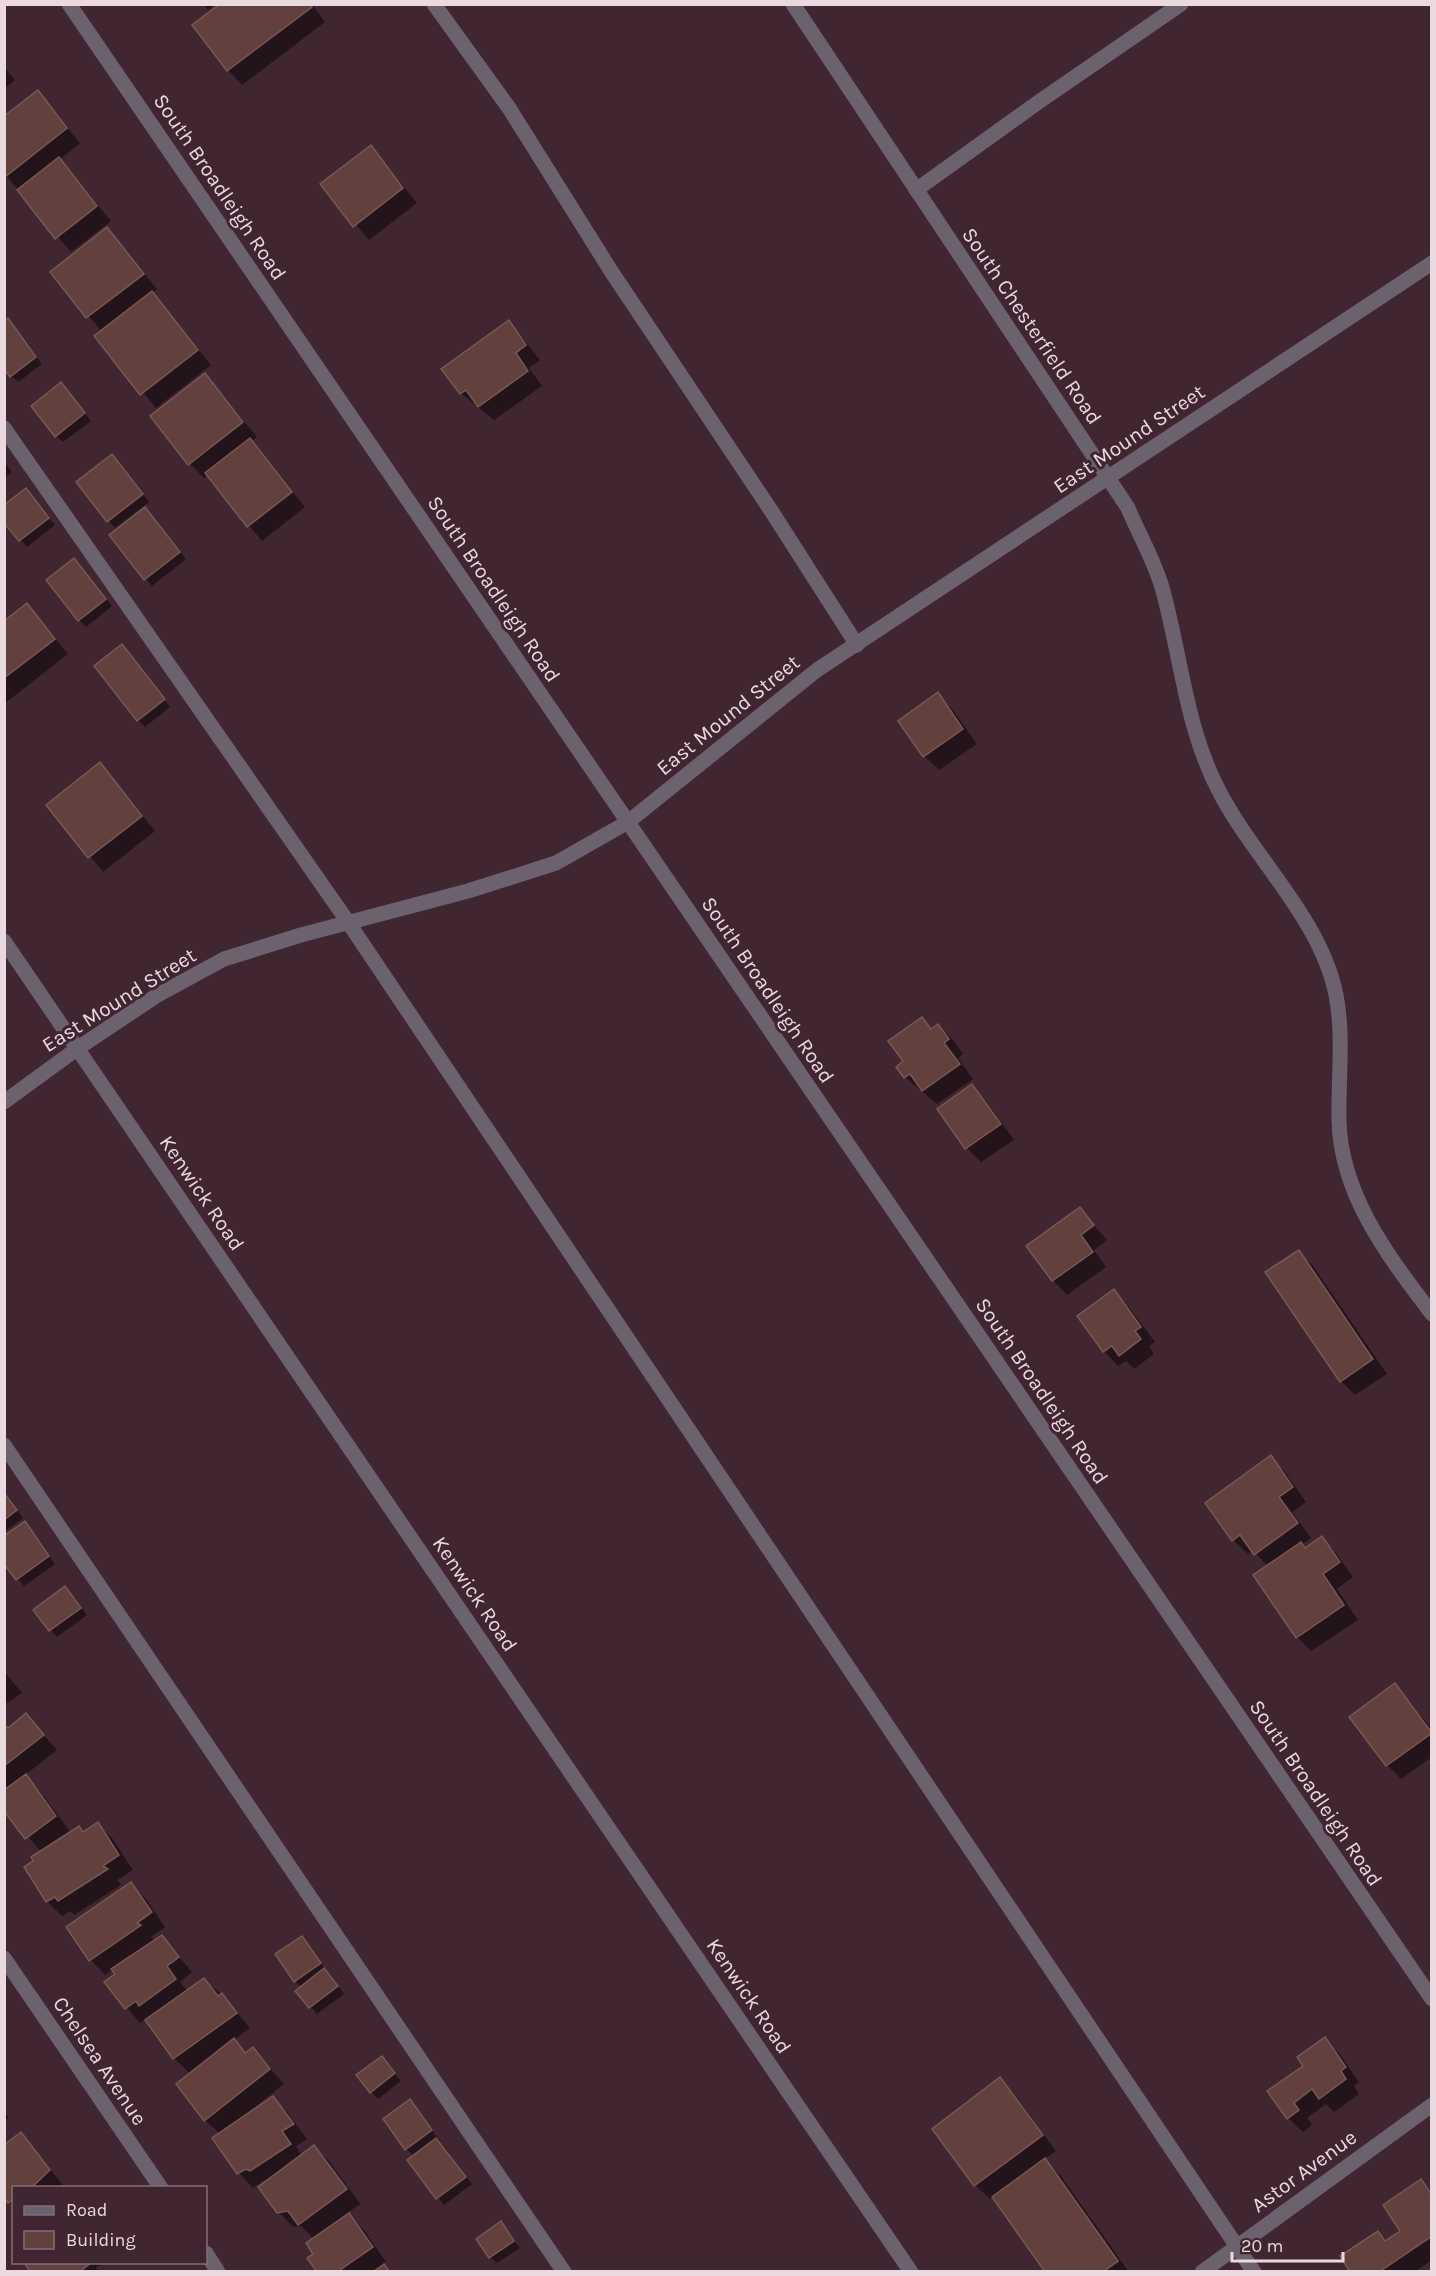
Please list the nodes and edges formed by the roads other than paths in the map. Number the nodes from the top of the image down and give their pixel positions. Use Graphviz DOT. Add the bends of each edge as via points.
graph roads {
  1 [pos="69,4"];
  2 [pos="434,4"];
  3 [pos="794,4"];
  4 [pos="1181,4"];
  5 [pos="916,190"];
  6 [pos="1431,263"];
  7 [pos="4,428"];
  8 [pos="1108,479"];
  9 [pos="857,645"];
  10 [pos="628,822"];
  11 [pos="348,922"];
  12 [pos="4,941"];
  13 [pos="78,1048"];
  14 [pos="4,1102"];
  15 [pos="1431,1314"];
  16 [pos="4,1445"];
  17 [pos="4,1958"];
  18 [pos="1431,1999"];
  19 [pos="1431,2105"];
  20 [pos="160,2186"];
  21 [pos="1236,2247"];
  22 [pos="207,2254"];
  23 [pos="218,2271"];
  24 [pos="564,2271"];
  25 [pos="911,2271"];
  26 [pos="1202,2271"];
  27 [pos="1254,2271"];
  1 -- 10 [label="street, South Broadleigh Road"];
  2 -- 9 [label="street" via="509,108 611,271"];
  3 -- 5 [label="street, South Chesterfield Road"];
  4 -- 5 [label="street"];
  5 -- 8 [label="street, South Chesterfield Road"];
  6 -- 8 [label="street, East Mound Street"];
  7 -- 11 [label="street"];
  8 -- 9 [label="street, East Mound Street"];
  8 -- 15 [label="street, South Chesterfield Road" via="1128,508 1163,589 1197,740 1218,789 1303,919 1336,994 1339,1123 1348,1177 1367,1220"];
  9 -- 10 [label="street, East Mound Street" via="817,670"];
  10 -- 11 [label="street, East Mound Street" via="556,863"];
  10 -- 18 [label="street, South Broadleigh Road"];
  11 -- 13 [label="street, East Mound Street" via="224,959 156,996"];
  11 -- 21 [label="street"];
  12 -- 13 [label="street, Kenwick Road"];
  13 -- 14 [label="street, East Mound Street"];
  13 -- 25 [label="street, Kenwick Road"];
  16 -- 24 [label="street"];
  17 -- 20 [label="street, Chelsea Avenue"];
  19 -- 21 [label="street, Astor Avenue"];
  21 -- 26 [label="street, Astor Avenue"];
  21 -- 27 [label="street"];
  22 -- 23 [label="street"];
}
